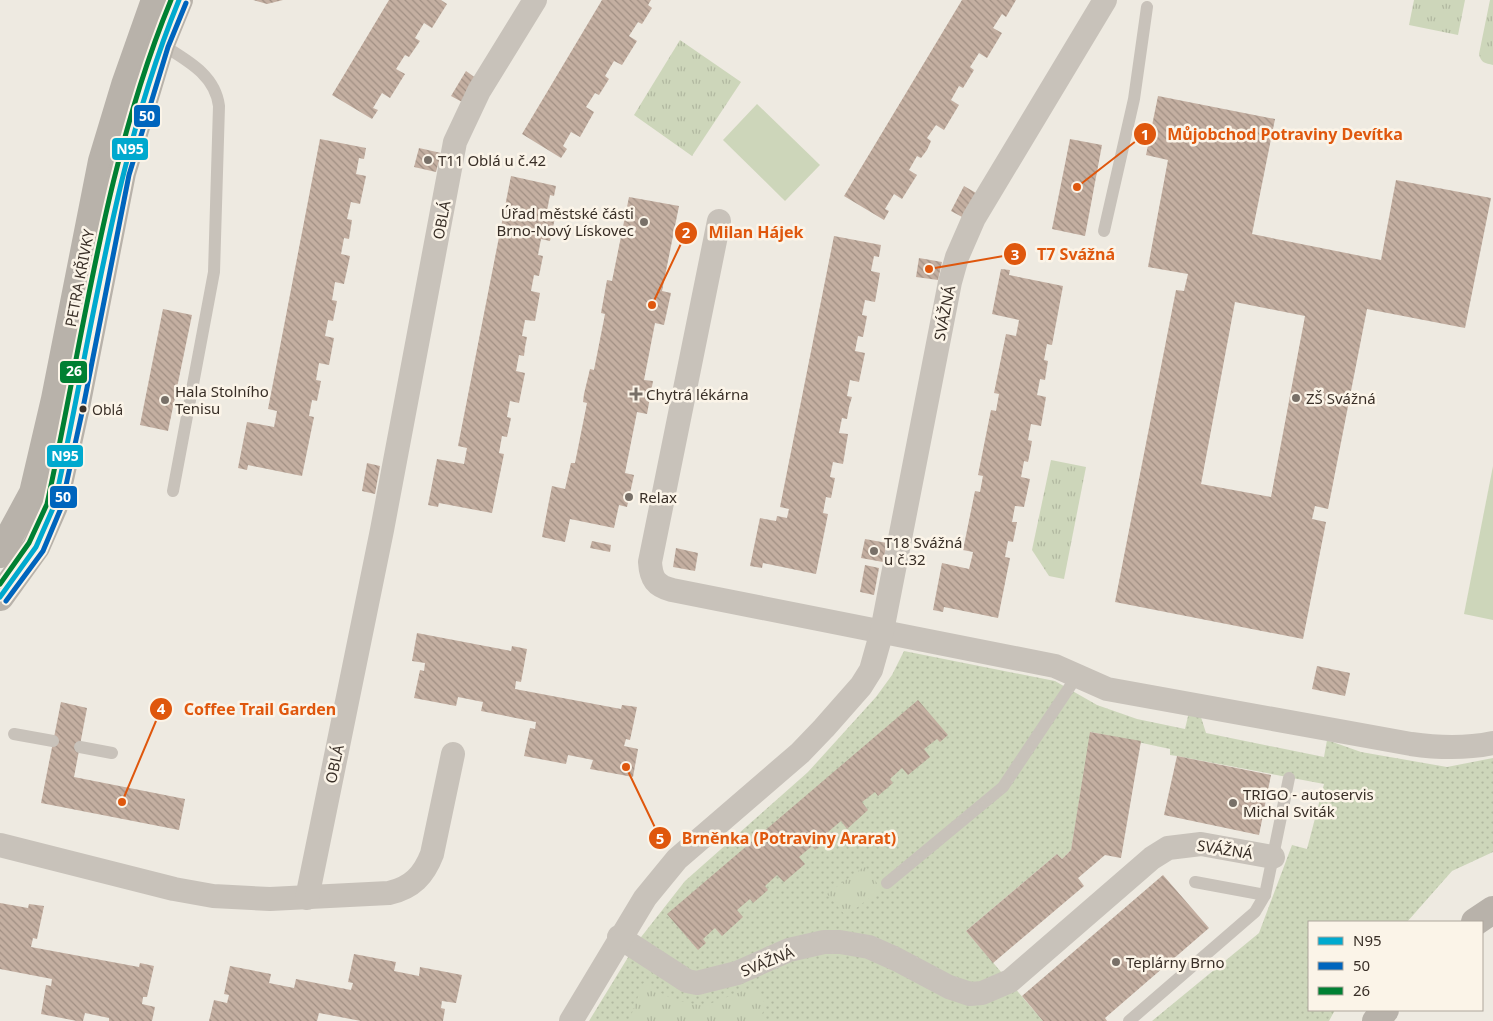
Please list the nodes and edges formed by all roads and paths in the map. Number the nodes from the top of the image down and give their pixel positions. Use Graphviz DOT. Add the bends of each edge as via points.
graph roads {
  1 [pos="155,0"];
  2 [pos="179,0"];
  3 [pos="535,0"];
  4 [pos="1105,0"];
  5 [pos="1147,7"];
  6 [pos="161,44"];
  7 [pos="719,221"];
  8 [pos="1104,231"];
  9 [pos="173,491"];
  10 [pos="0,554"];
  11 [pos="0,597"];
  12 [pos="882,631"];
  13 [pos="1077,676"];
  14 [pos="14,734"];
  15 [pos="53,741"];
  16 [pos="1493,743"];
  17 [pos="80,747"];
  18 [pos="112,753"];
  19 [pos="453,754"];
  20 [pos="1289,778"];
  21 [pos="0,845"];
  22 [pos="1273,858"];
  23 [pos="1194,882"];
  24 [pos="887,884"];
  25 [pos="1266,895"];
  26 [pos="307,898"];
  27 [pos="1493,910"];
  28 [pos="1476,921"];
  29 [pos="620,937"];
  30 [pos="1384,1011"];
  31 [pos="571,1021"];
  32 [pos="1129,1021"];
  33 [pos="1376,1021"];
  1 -- 10 [label="street, PETRA KŘIVKY" via="102,161 33,493"];
  2 -- 6 [label="street, PETRA KŘIVKY"];
  3 -- 26 [label="street, OBLÁ" via="479,91 455,142"];
  4 -- 12 [label="street, SVÁŽNÁ" via="974,218 957,257"];
  5 -- 8 [label="lane" via="1134,99"];
  6 -- 9 [label="lane" via="208,78 215,88 219,106 214,272"];
  6 -- 11 [label="street, PETRA KŘIVKY" via="122,173 54,506 36,547"];
  7 -- 12 [label="street" via="650,562 654,582 672,590"];
  12 -- 13 [label="street" via="1054,666"];
  12 -- 29 [label="street, SVÁŽNÁ" via="871,670 861,686 800,753 676,859"];
  13 -- 16 [label="street" via="1107,689 1411,744 1467,748"];
  13 -- 24 [label="lane" via="1003,786"];
  14 -- 15 [label="lane"];
  17 -- 18 [label="lane"];
  19 -- 26 [label="street" via="432,854 418,880 389,893"];
  20 -- 22 [label="lane"];
  21 -- 26 [label="street" via="194,893 270,899"];
  22 -- 25 [label="lane"];
  22 -- 29 [label="street, SVÁŽNÁ" via="1202,844 1168,848 1152,858 1010,981 982,993 960,991 885,953 840,942 789,950 707,982 687,981"];
  23 -- 25 [label="lane"];
  25 -- 32 [label="lane" via="1255,912"];
  27 -- 28 [label="street"];
  29 -- 31 [label="street"];
  30 -- 33 [label="street"];
}
